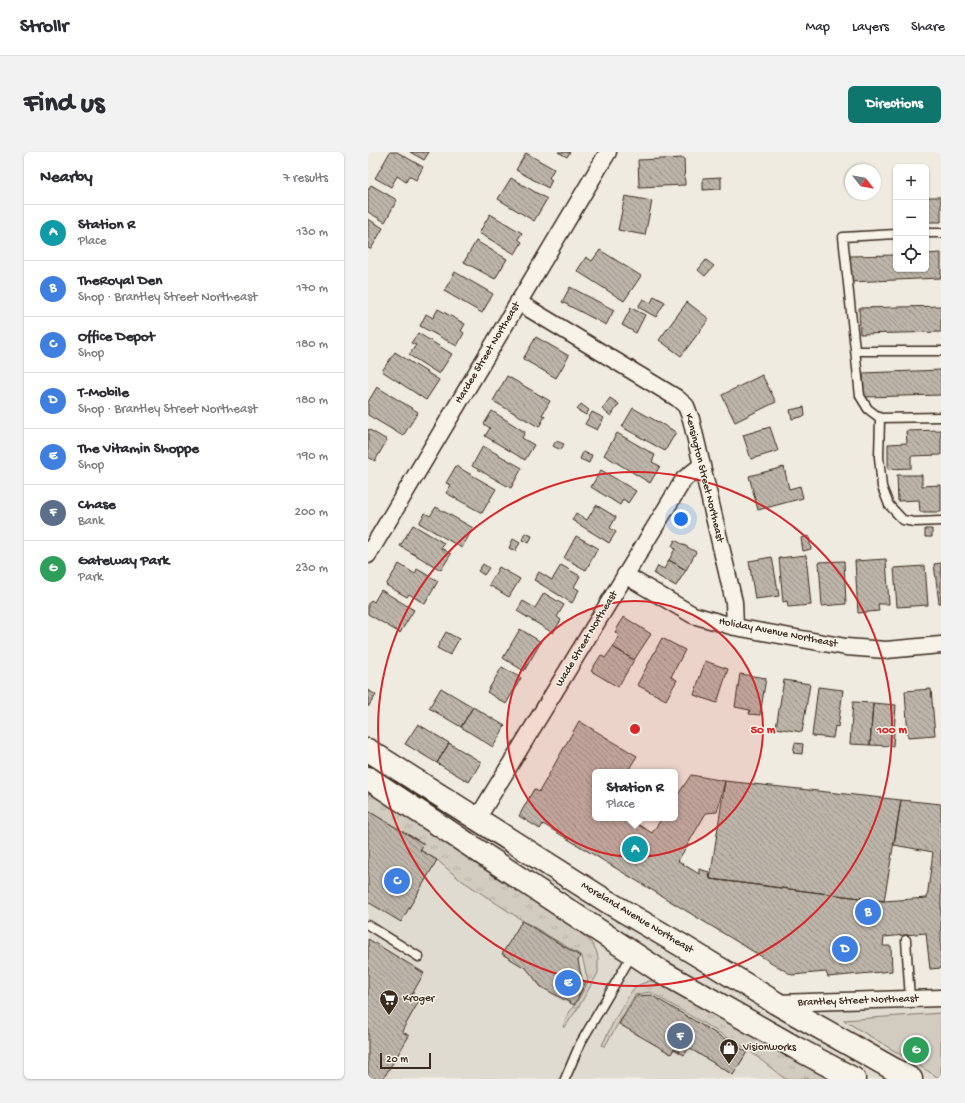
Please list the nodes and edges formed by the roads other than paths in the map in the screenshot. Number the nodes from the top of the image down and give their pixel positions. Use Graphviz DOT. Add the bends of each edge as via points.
graph roads {
  1 [pos="608,152"];
  2 [pos="929,233"];
  3 [pos="941,233"];
  4 [pos="893,234"];
  5 [pos="518,302"];
  6 [pos="856,351"];
  7 [pos="941,351"];
  8 [pos="880,418"];
  9 [pos="941,418"];
  10 [pos="702,465"];
  11 [pos="941,521"];
  12 [pos="368,555"];
  13 [pos="626,575"];
  14 [pos="735,626"];
  15 [pos="941,645"];
  16 [pos="368,750"];
  17 [pos="368,778"];
  18 [pos="477,819"];
  19 [pos="368,925"];
  20 [pos="649,926"];
  21 [pos="906,940"];
  22 [pos="633,952"];
  23 [pos="419,957"];
  24 [pos="941,998"];
  25 [pos="910,999"];
  26 [pos="776,1003"];
  27 [pos="565,1079"];
  28 [pos="854,1079"];
  29 [pos="910,1079"];
  1 -- 5 [label="street, Hardee Street Northeast"];
  2 -- 3 [label="lane"];
  4 -- 6 [label="lane" via="843,236"];
  5 -- 10 [label="street, Kensington Street Northeast" via="677,398 686,406 691,419"];
  5 -- 12 [label="street, Hardee Street Northeast"];
  6 -- 7 [label="lane"];
  6 -- 8 [label="lane" via="860,396 868,409"];
  8 -- 9 [label="lane"];
  8 -- 11 [label="lane" via="879,457 882,487 890,505 903,520"];
  10 -- 13 [label="street, Wade Street Northeast" via="684,479"];
  10 -- 14 [label="street, Kensington Street Northeast" via="734,602"];
  13 -- 14 [label="street, Holiday Avenue Northeast" via="693,615"];
  13 -- 18 [label="street, Wade Street Northeast"];
  14 -- 15 [label="street, Holiday Avenue Northeast" via="846,647 886,650"];
  16 -- 18 [label="highway, Moreland Avenue Northeast"];
  17 -- 22 [label="highway"];
  18 -- 20 [label="highway, Moreland Avenue Northeast"];
  19 -- 23 [label="lane"];
  20 -- 22 [label="highway"];
  20 -- 26 [label="highway, Moreland Avenue Northeast"];
  21 -- 25 [label="lane"];
  22 -- 27 [label="lane" via="580,1044"];
  22 -- 28 [label="highway" via="660,971"];
  24 -- 25 [label="street, Brantley Street Northeast"];
  25 -- 26 [label="street, Brantley Street Northeast"];
  26 -- 29 [label="highway, Moreland Avenue Northeast"];
}
